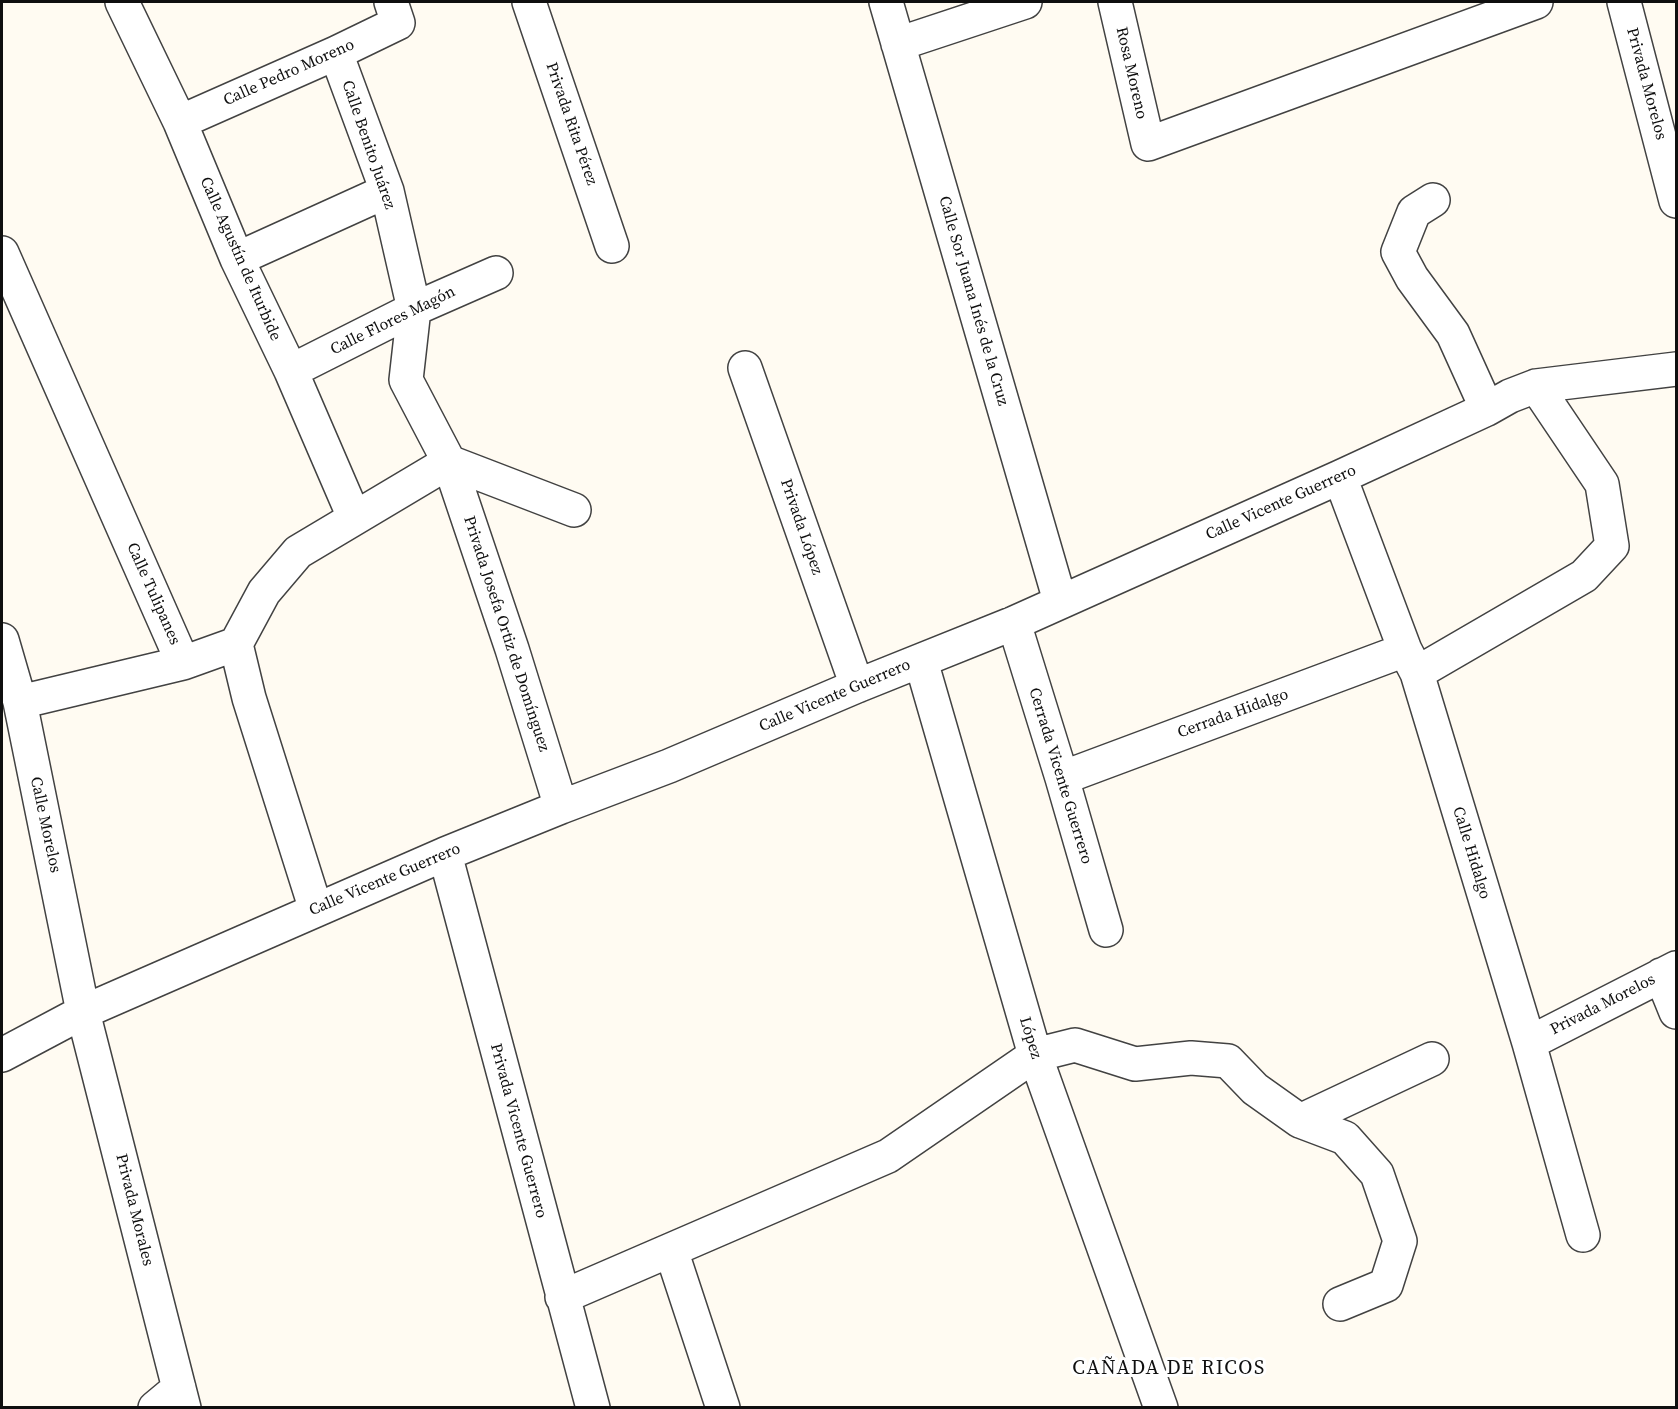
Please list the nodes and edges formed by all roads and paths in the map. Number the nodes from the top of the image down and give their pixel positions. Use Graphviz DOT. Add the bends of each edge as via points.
graph roads {
  1 [pos="122,2"];
  2 [pos="529,2"];
  3 [pos="886,2"];
  4 [pos="1025,2"];
  5 [pos="1115,2"];
  6 [pos="1536,2"];
  7 [pos="1624,2"];
  8 [pos="395,12"];
  9 [pos="898,44"];
  10 [pos="336,53"];
  11 [pos="180,122"];
  12 [pos="387,191"];
  13 [pos="1433,201"];
  14 [pos="1677,201"];
  15 [pos="612,246"];
  16 [pos="2,253"];
  17 [pos="237,260"];
  18 [pos="496,273"];
  19 [pos="414,309"];
  20 [pos="745,368"];
  21 [pos="1677,369"];
  22 [pos="291,371"];
  23 [pos="1536,386"];
  24 [pos="1487,409"];
  25 [pos="449,462"];
  26 [pos="1340,477"];
  27 [pos="574,510"];
  28 [pos="354,517"];
  29 [pos="1060,602"];
  30 [pos="1014,623"];
  31 [pos="2,640"];
  32 [pos="236,644"];
  33 [pos="921,661"];
  34 [pos="1411,661"];
  35 [pos="183,663"];
  36 [pos="856,686"];
  37 [pos="20,702"];
  38 [pos="1062,778"];
  39 [pos="561,807"];
  40 [pos="445,854"];
  41 [pos="316,910"];
  42 [pos="1106,930"];
  43 [pos="1669,971"];
  44 [pos="83,1012"];
  45 [pos="1677,1012"];
  46 [pos="1529,1043"];
  47 [pos="1035,1054"];
  48 [pos="2,1055"];
  49 [pos="1432,1059"];
  50 [pos="1300,1121"];
  51 [pos="1583,1235"];
  52 [pos="671,1250"];
  53 [pos="562,1297"];
  54 [pos="1340,1304"];
  55 [pos="173,1401"];
  56 [pos="593,1407"];
  57 [pos="723,1407"];
  58 [pos="1161,1407"];
  1 -- 11 [label="street, Calle Agustín de Iturbide"];
  2 -- 15 [label="street, Privada Rita Pérez"];
  3 -- 9 [label="street, Calle Sor Juana Inés de la Cruz"];
  4 -- 9 [label="street"];
  5 -- 6 [label="street, Rosa Moreno" via="1148,144"];
  7 -- 14 [label="street, Privada Morelos"];
  8 -- 10 [label="street, Calle Pedro Moreno"];
  9 -- 29 [label="street, Calle Sor Juana Inés de la Cruz"];
  10 -- 11 [label="street, Calle Pedro Moreno"];
  10 -- 12 [label="street, Calle Benito Juárez"];
  11 -- 17 [label="street, Calle Agustín de Iturbide"];
  12 -- 17 [label="street"];
  12 -- 19 [label="street, Calle Benito Juárez"];
  13 -- 24 [label="street" via="1414,212 1398,252 1453,334"];
  16 -- 35 [label="street, Calle Tulipanes"];
  17 -- 22 [label="street, Calle Agustín de Iturbide"];
  18 -- 19 [label="street, Calle Flores Magón"];
  19 -- 22 [label="street, Calle Flores Magón"];
  19 -- 25 [label="street, Calle Benito Juárez" via="406,380"];
  20 -- 36 [label="street, Privada López"];
  21 -- 23 [label="street, Calle Vicente Guerrero"];
  22 -- 28 [label="street, Calle Agustín de Iturbide"];
  23 -- 24 [label="street, Calle Vicente Guerrero"];
  23 -- 34 [label="street, Cerrada Hidalgo" via="1602,484 1612,546 1584,576"];
  24 -- 26 [label="street, Calle Vicente Guerrero"];
  25 -- 27 [label="street"];
  25 -- 28 [label="street"];
  25 -- 39 [label="street, Privada Josefa Ortiz de Domínguez"];
  26 -- 29 [label="street, Calle Vicente Guerrero"];
  26 -- 34 [label="street, Calle Hidalgo"];
  28 -- 32 [label="street" via="298,552 264,592"];
  29 -- 30 [label="street, Calle Vicente Guerrero"];
  30 -- 33 [label="street, Calle Vicente Guerrero"];
  30 -- 38 [label="street, Cerrada Vicente Guerrero"];
  31 -- 37 [label="street, Calle Morelos"];
  32 -- 35 [label="street, Calle Tulipanes"];
  32 -- 41 [label="street" via="249,698"];
  33 -- 36 [label="street, Calle Vicente Guerrero"];
  33 -- 47 [label="street, López"];
  34 -- 38 [label="street, Cerrada Hidalgo"];
  34 -- 46 [label="street, Calle Hidalgo"];
  35 -- 37 [label="street"];
  36 -- 39 [label="street, Calle Vicente Guerrero" via="669,766"];
  37 -- 44 [label="street, Calle Morelos"];
  38 -- 42 [label="street, Cerrada Vicente Guerrero"];
  39 -- 40 [label="street, Calle Vicente Guerrero"];
  40 -- 41 [label="street, Calle Vicente Guerrero"];
  40 -- 53 [label="street, Privada Vicente Guerrero"];
  41 -- 44 [label="street, Calle Vicente Guerrero"];
  43 -- 45 [label="street"];
  43 -- 46 [label="street, Privada Morelos"];
  44 -- 48 [label="street, Calle Vicente Guerrero"];
  44 -- 55 [label="street, Privada Morales"];
  46 -- 51 [label="street, Calle Hidalgo"];
  47 -- 50 [label="street" via="1075,1046 1135,1064 1191,1058 1228,1061 1255,1089"];
  47 -- 52 [label="street" via="888,1156"];
  47 -- 58 [label="street, López"];
  49 -- 50 [label="street"];
  50 -- 54 [label="street" via="1345,1138 1377,1174 1400,1241 1386,1285"];
  52 -- 53 [label="street"];
  52 -- 57 [label="street"];
  53 -- 56 [label="street, Privada Vicente Guerrero"];
}
